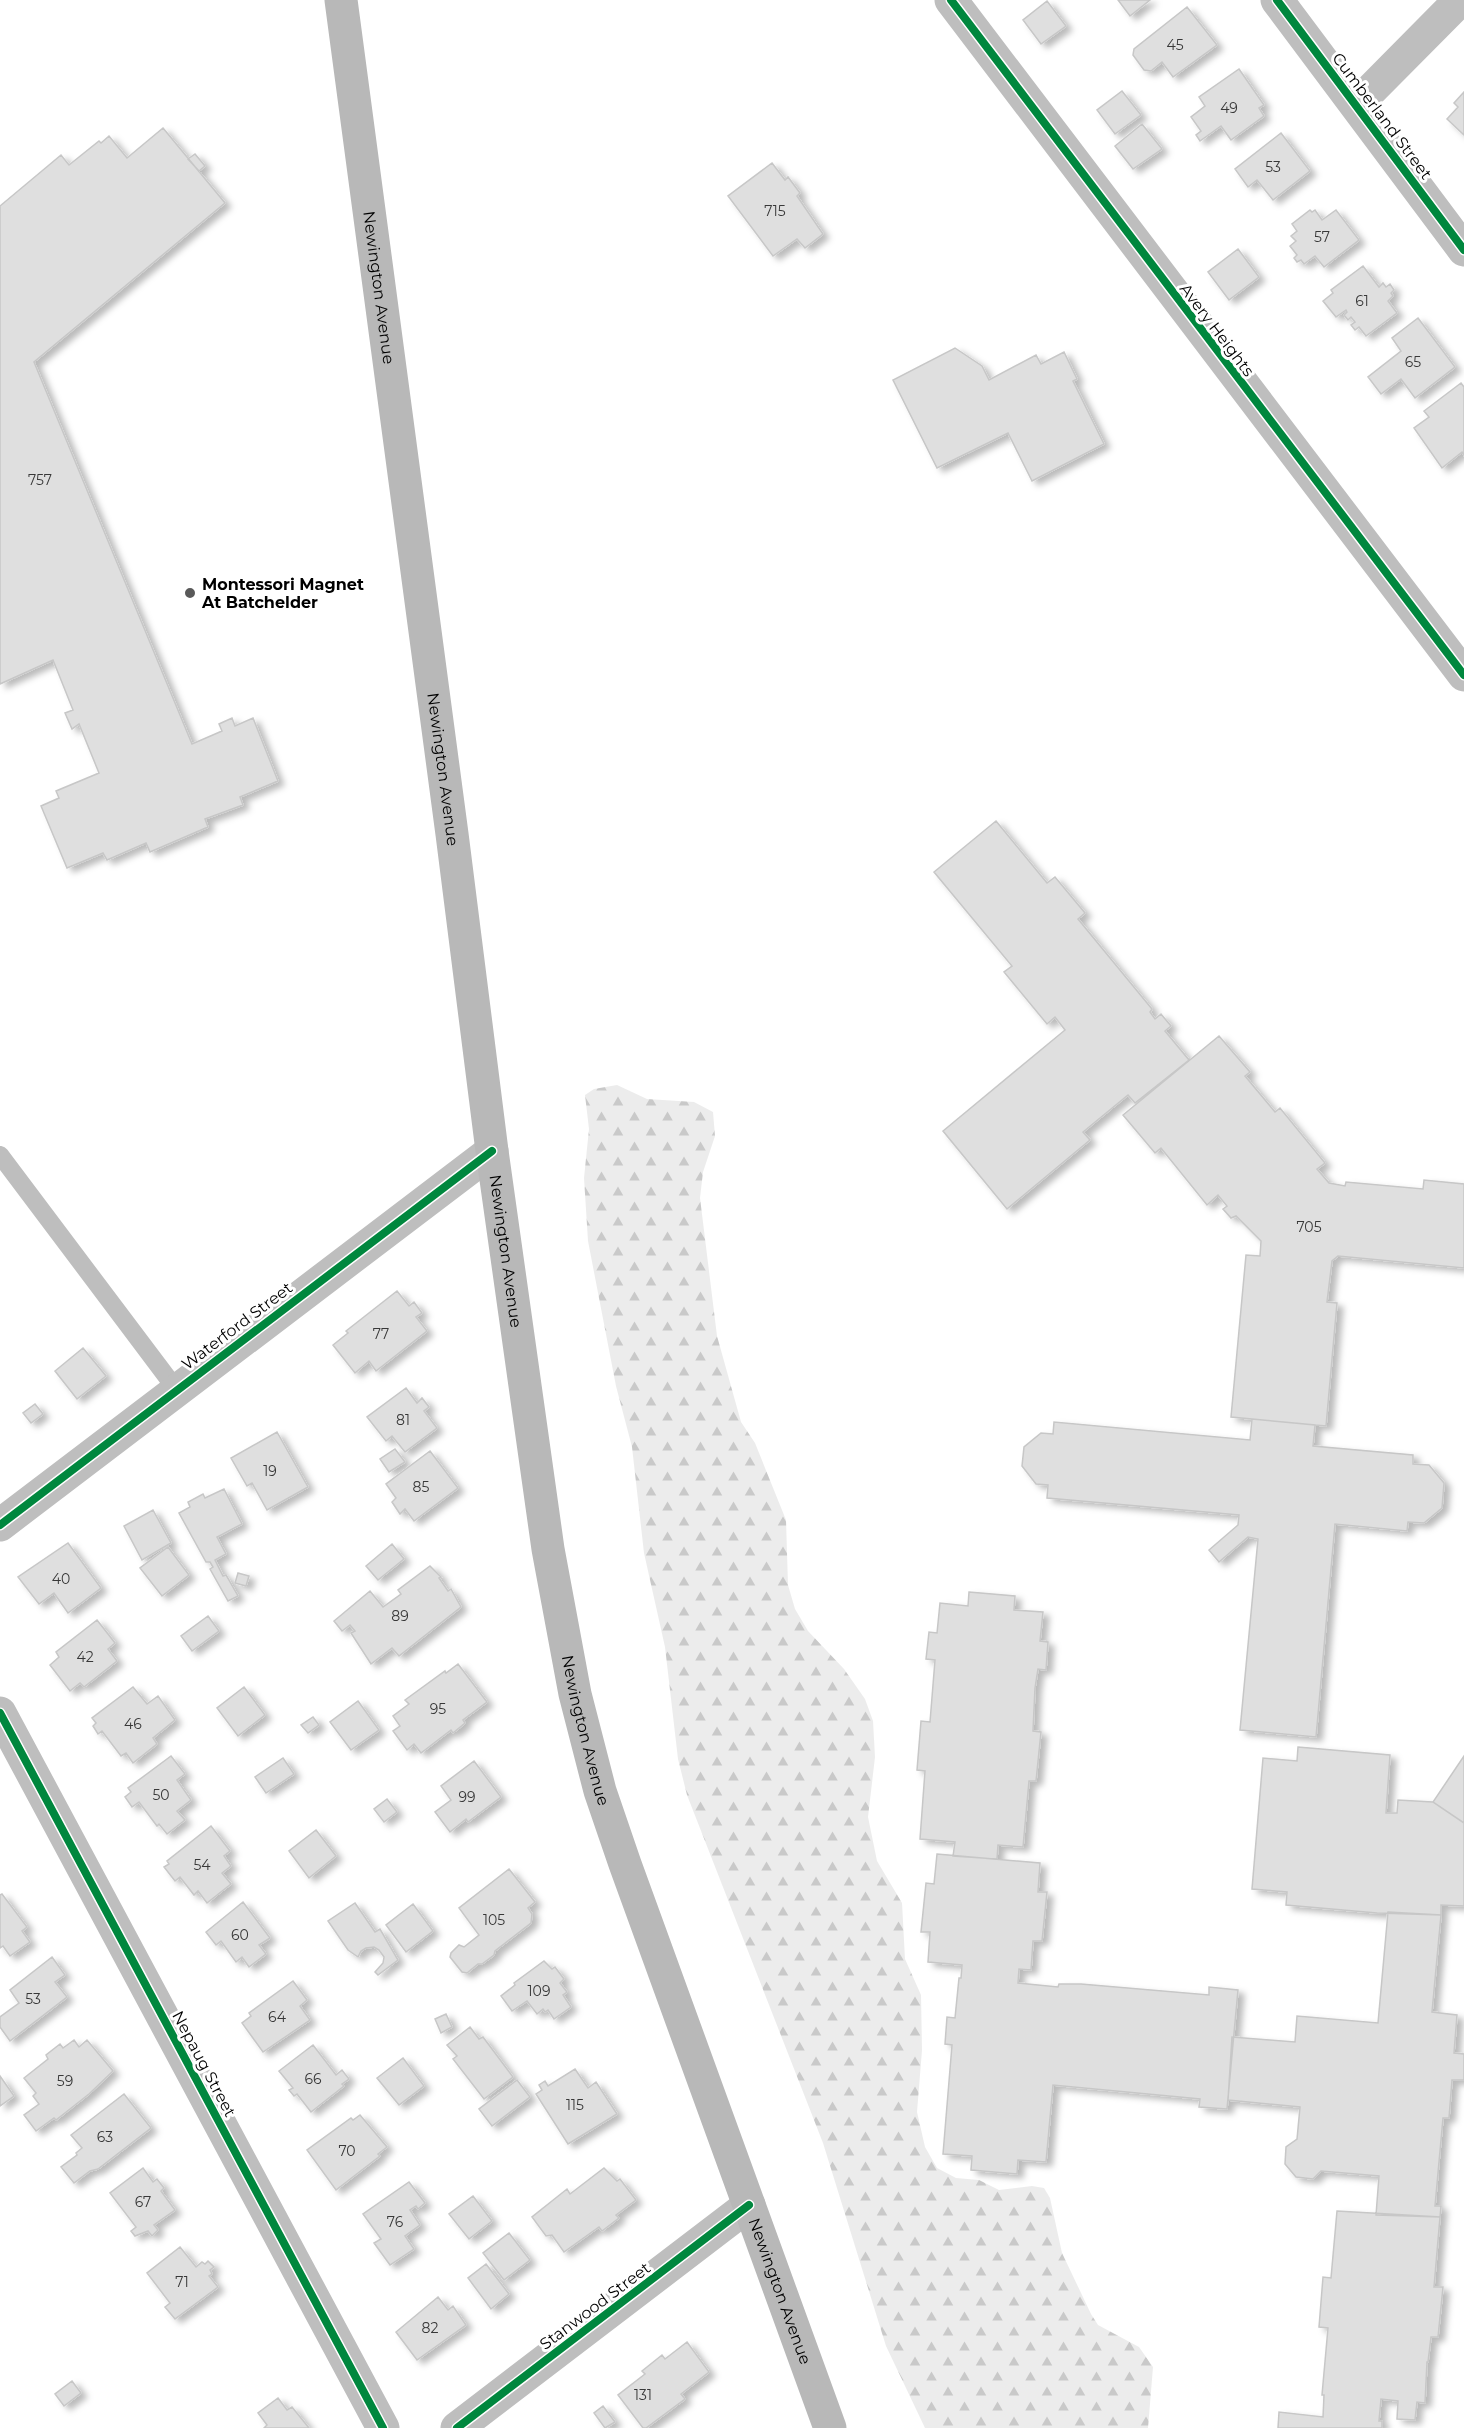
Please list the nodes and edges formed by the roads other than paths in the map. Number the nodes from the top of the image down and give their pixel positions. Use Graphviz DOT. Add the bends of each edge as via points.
graph roads {
  1 [pos="341,0"];
  2 [pos="951,0"];
  3 [pos="1277,0"];
  4 [pos="1460,0"];
  5 [pos="1357,104"];
  6 [pos="1464,250"];
  7 [pos="1464,675"];
  8 [pos="492,1151"];
  9 [pos="0,1155"];
  10 [pos="176,1389"];
  11 [pos="0,1525"];
  12 [pos="0,1713"];
  13 [pos="749,2205"];
  14 [pos="383,2428"];
  15 [pos="458,2428"];
  16 [pos="830,2428"];
  1 -- 8 [label="main road, Newington Avenue"];
  2 -- 7 [label="street, Avery Heights"];
  3 -- 5 [label="street, Cumberland Street"];
  4 -- 5 [label="street"];
  5 -- 6 [label="street, Cumberland Street"];
  8 -- 10 [label="street, Waterford Street"];
  8 -- 13 [label="main road, Newington Avenue" via="548,1549 575,1694 600,1791"];
  9 -- 10 [label="lane"];
  10 -- 11 [label="street, Waterford Street"];
  12 -- 14 [label="street, Nepaug Street"];
  13 -- 15 [label="street, Stanwood Street"];
  13 -- 16 [label="main road, Newington Avenue"];
}
